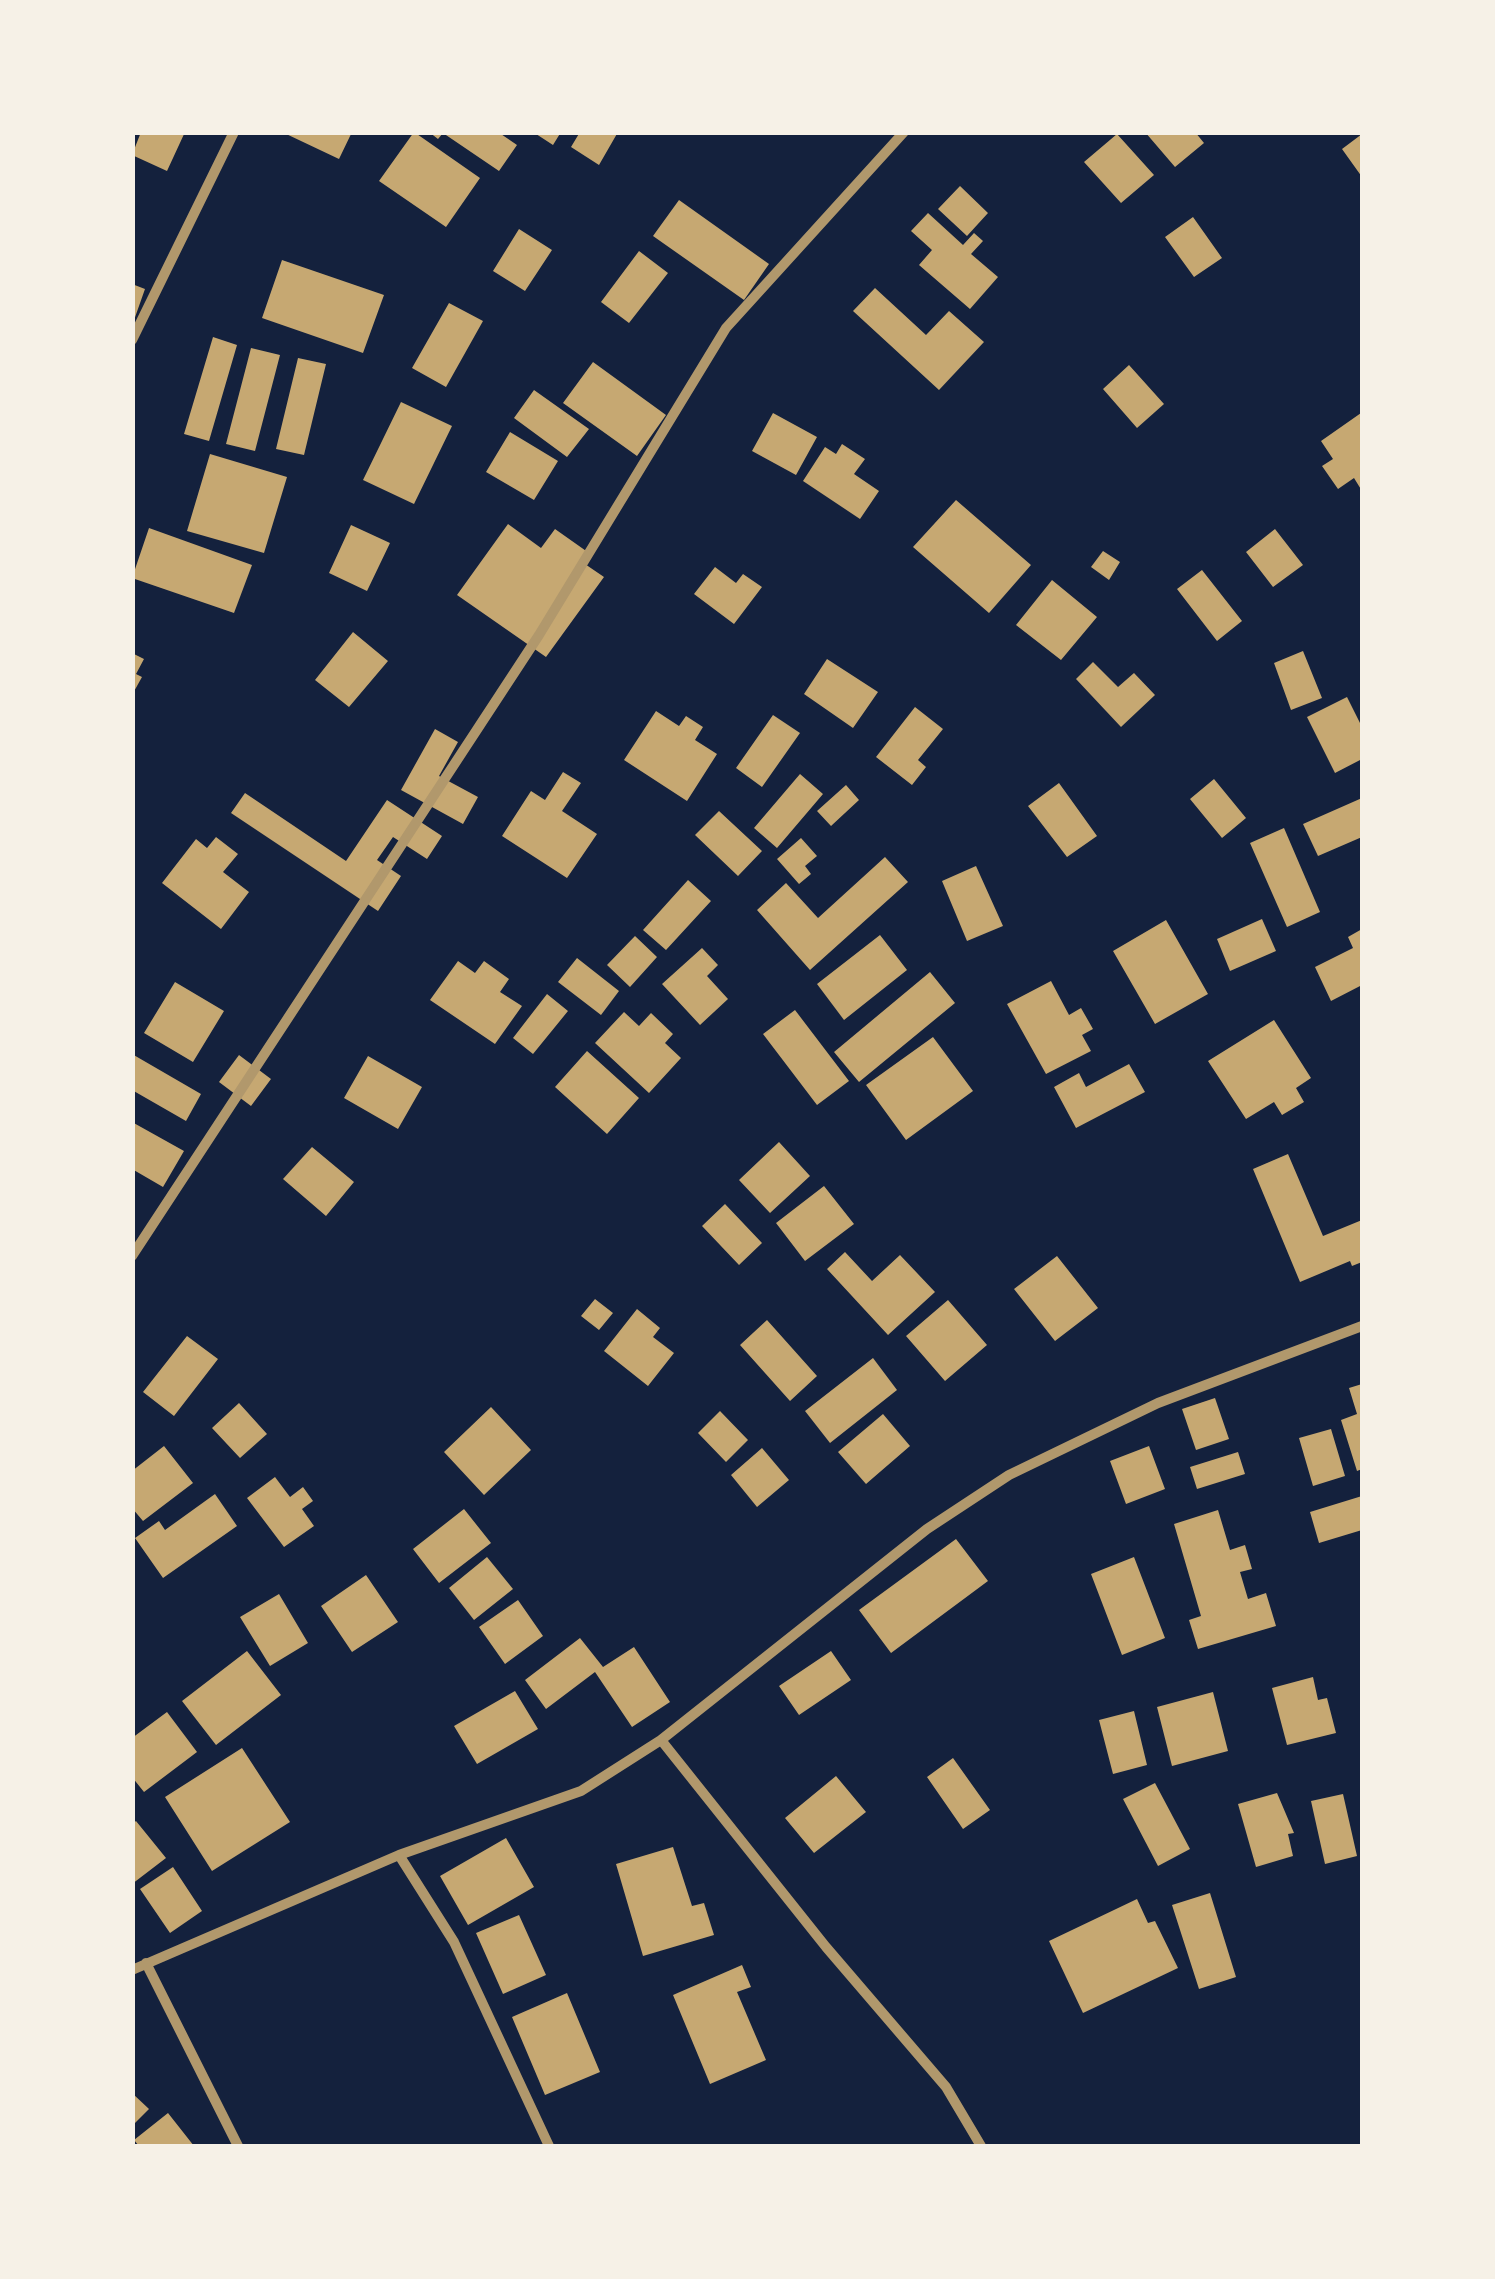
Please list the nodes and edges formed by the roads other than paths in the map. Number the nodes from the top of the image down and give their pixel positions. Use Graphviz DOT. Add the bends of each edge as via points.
graph roads {
  1 [pos="234,132"];
  2 [pos="904,132"];
  3 [pos="132,340"];
  4 [pos="132,1256"];
  5 [pos="1362,1326"];
  6 [pos="662,1740"];
  7 [pos="399,1855"];
  8 [pos="146,1963"];
  9 [pos="132,1970"];
  10 [pos="238,2146"];
  11 [pos="549,2146"];
  12 [pos="981,2146"];
  1 -- 3 [label="street"];
  2 -- 4 [label="street" via="726,328 539,635"];
  5 -- 6 [label="street" via="1158,1403 1009,1476 927,1529"];
  6 -- 7 [label="street" via="582,1790"];
  6 -- 12 [label="street" via="946,2087"];
  7 -- 8 [label="street"];
  7 -- 11 [label="street" via="454,1942"];
  8 -- 9 [label="street"];
  8 -- 10 [label="street"];
}
